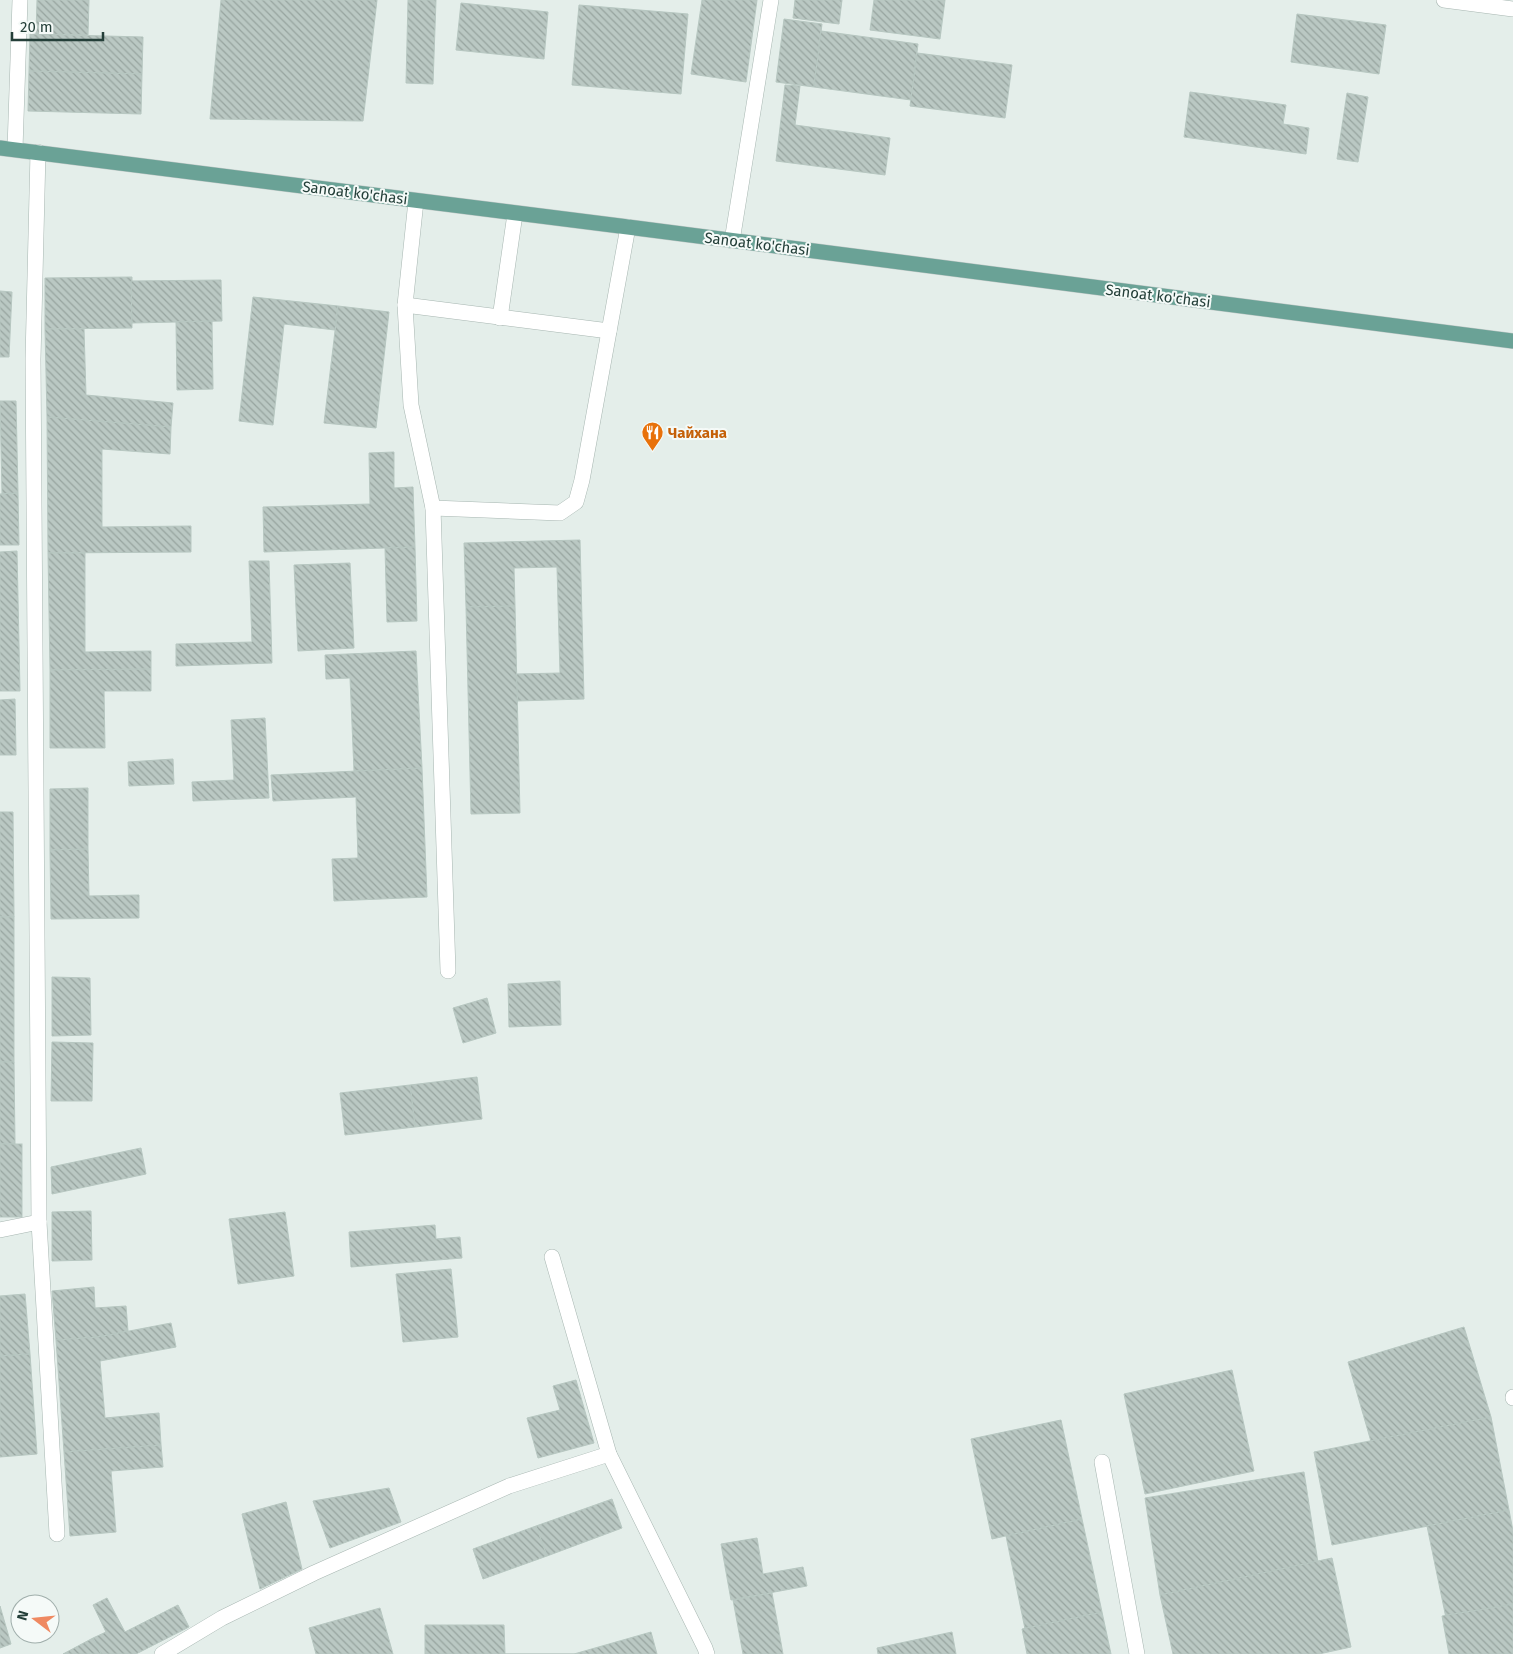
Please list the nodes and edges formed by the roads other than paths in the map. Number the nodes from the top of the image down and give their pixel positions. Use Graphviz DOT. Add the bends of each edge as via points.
graph roads {
  1 [pos="20,0"];
  2 [pos="770,0"];
  3 [pos="1444,0"];
  4 [pos="1490,3"];
  5 [pos="1513,9"];
  6 [pos="0,148"];
  7 [pos="15,150"];
  8 [pos="38,152"];
  9 [pos="416,201"];
  10 [pos="515,214"];
  11 [pos="628,227"];
  12 [pos="732,241"];
  13 [pos="405,305"];
  14 [pos="500,318"];
  15 [pos="609,331"];
  16 [pos="1513,342"];
  17 [pos="433,508"];
  18 [pos="448,971"];
  19 [pos="39,1222"];
  20 [pos="0,1230"];
  21 [pos="552,1257"];
  22 [pos="609,1454"];
  23 [pos="1102,1462"];
  24 [pos="56,1534"];
  25 [pos="162,1654"];
  26 [pos="707,1654"];
  27 [pos="1137,1654"];
  1 -- 7 [label="street"];
  2 -- 12 [label="street"];
  3 -- 4 [label="street"];
  4 -- 5 [label="street"];
  6 -- 7 [label="main road, Sanoat ko'chasi"];
  7 -- 8 [label="main road, Sanoat ko'chasi"];
  8 -- 9 [label="main road, Sanoat ko'chasi"];
  8 -- 19 [label="street" via="33,359"];
  9 -- 10 [label="main road, Sanoat ko'chasi"];
  9 -- 13 [label="street"];
  10 -- 11 [label="main road, Sanoat ko'chasi"];
  10 -- 14 [label="street"];
  11 -- 12 [label="main road, Sanoat ko'chasi"];
  11 -- 15 [label="street"];
  12 -- 16 [label="main road, Sanoat ko'chasi"];
  13 -- 14 [label="street"];
  13 -- 17 [label="street" via="411,405"];
  14 -- 15 [label="street"];
  15 -- 17 [label="street" via="576,502 560,513"];
  17 -- 18 [label="street"];
  19 -- 20 [label="street"];
  19 -- 24 [label="street"];
  21 -- 22 [label="street"];
  22 -- 25 [label="street" via="509,1486 314,1573 222,1618"];
  22 -- 26 [label="street"];
  23 -- 27 [label="street"];
}
